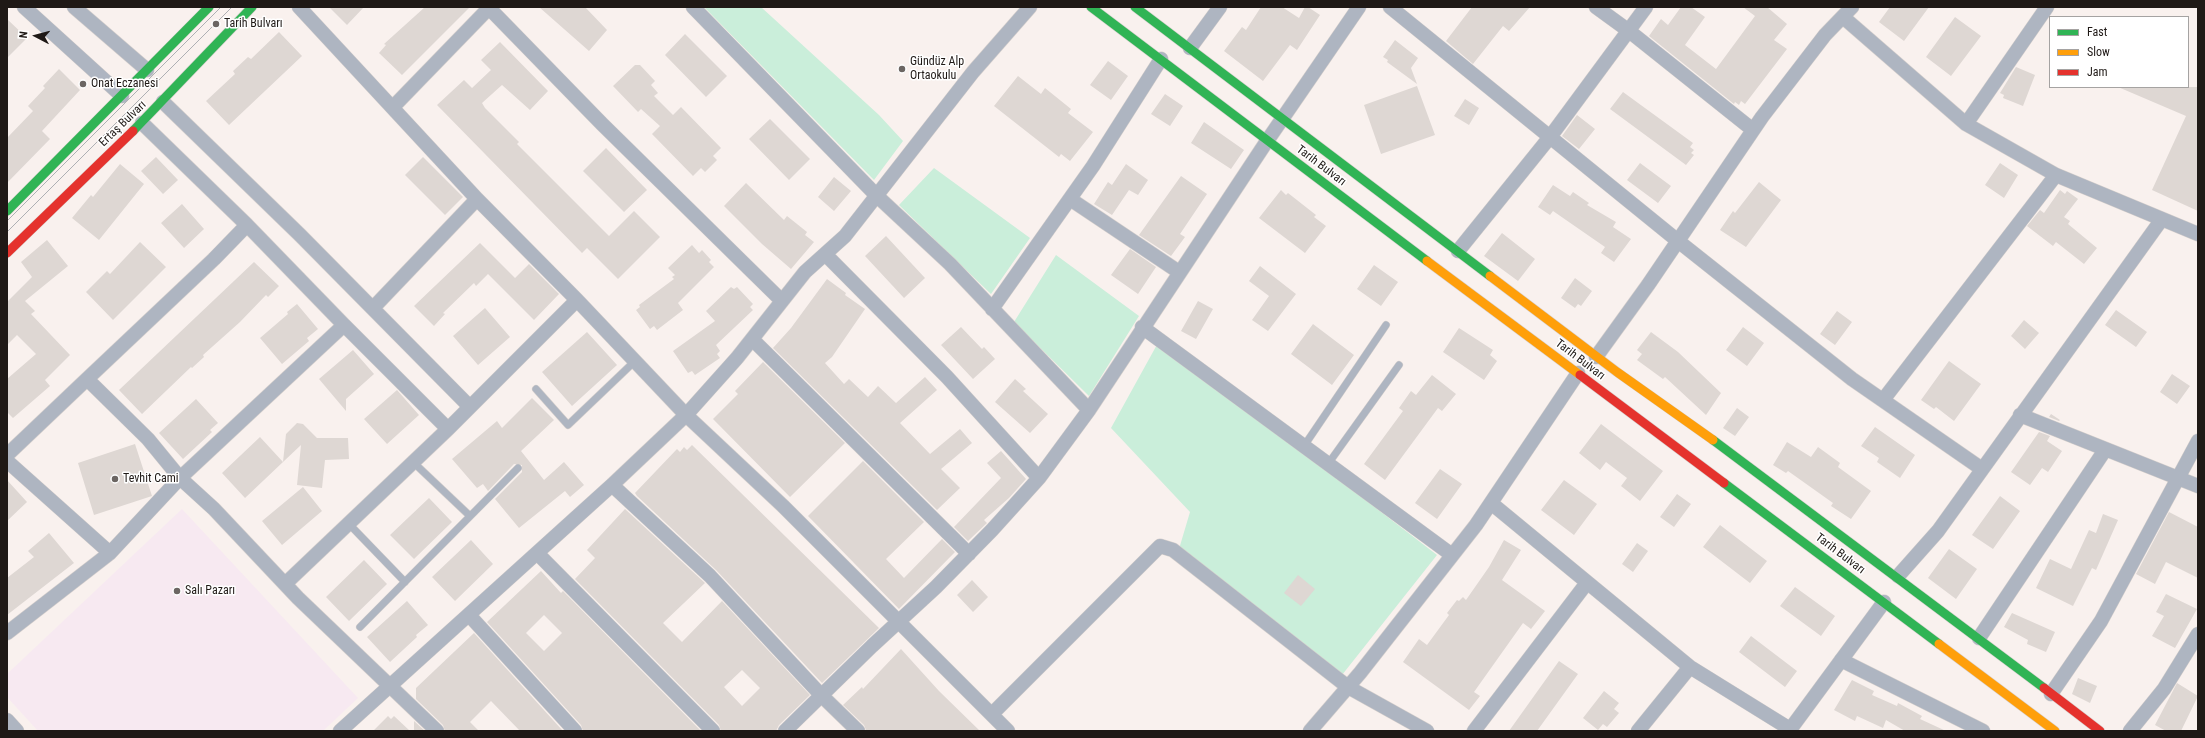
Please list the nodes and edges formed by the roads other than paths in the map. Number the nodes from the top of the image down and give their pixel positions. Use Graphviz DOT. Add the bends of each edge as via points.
graph roads {
  1 [pos="24,7"];
  2 [pos="74,7"];
  3 [pos="209,7"];
  4 [pos="252,7"];
  5 [pos="299,7"];
  6 [pos="693,7"];
  7 [pos="1030,7"];
  8 [pos="1091,7"];
  9 [pos="1136,7"];
  10 [pos="1220,7"];
  11 [pos="1358,7"];
  12 [pos="1390,7"];
  13 [pos="1596,7"];
  14 [pos="1646,7"];
  15 [pos="2047,7"];
  16 [pos="490,8"];
  17 [pos="1848,12"];
  18 [pos="1629,31"];
  19 [pos="1190,48"];
  20 [pos="1161,59"];
  21 [pos="147,70"];
  22 [pos="122,96"];
  23 [pos="163,102"];
  24 [pos="393,107"];
  25 [pos="1282,119"];
  26 [pos="142,123"];
  27 [pos="1966,124"];
  28 [pos="1753,130"];
  29 [pos="1550,137"];
  30 [pos="1267,141"];
  31 [pos="2056,175"];
  32 [pos="877,196"];
  33 [pos="477,199"];
  34 [pos="1070,199"];
  35 [pos="7,211"];
  36 [pos="2162,219"];
  37 [pos="247,225"];
  38 [pos="2198,234"];
  39 [pos="1678,241"];
  40 [pos="1458,251"];
  41 [pos="7,253"];
  42 [pos="825,254"];
  43 [pos="1179,272"];
  44 [pos="577,300"];
  45 [pos="782,301"];
  46 [pos="373,308"];
  47 [pos="992,309"];
  48 [pos="344,325"];
  49 [pos="1386,325"];
  50 [pos="1142,327"];
  51 [pos="752,339"];
  52 [pos="1596,357"];
  53 [pos="635,361"];
  54 [pos="1399,366"];
  55 [pos="1578,373"];
  56 [pos="87,379"];
  57 [pos="536,389"];
  58 [pos="1883,400"];
  59 [pos="470,406"];
  60 [pos="1089,410"];
  61 [pos="686,415"];
  62 [pos="2020,415"];
  63 [pos="448,429"];
  64 [pos="2198,441"];
  65 [pos="1304,446"];
  66 [pos="2105,450"];
  67 [pos="7,455"];
  68 [pos="7,461"];
  69 [pos="413,462"];
  70 [pos="1328,464"];
  71 [pos="518,468"];
  72 [pos="1982,469"];
  73 [pos="180,478"];
  74 [pos="1039,478"];
  75 [pos="2178,478"];
  76 [pos="612,486"];
  77 [pos="2198,486"];
  78 [pos="1491,503"];
  79 [pos="470,516"];
  80 [pos="349,524"];
  81 [pos="537,552"];
  82 [pos="110,553"];
  83 [pos="969,554"];
  84 [pos="1452,555"];
  85 [pos="1898,576"];
  86 [pos="405,582"];
  87 [pos="285,584"];
  88 [pos="1586,584"];
  89 [pos="1884,602"];
  90 [pos="469,615"];
  91 [pos="898,620"];
  92 [pos="360,626"];
  93 [pos="7,633"];
  94 [pos="2198,634"];
  95 [pos="1979,638"];
  96 [pos="1841,660"];
  97 [pos="1690,667"];
  98 [pos="391,687"];
  99 [pos="1348,687"];
  100 [pos="2051,694"];
  101 [pos="821,695"];
  102 [pos="992,714"];
  103 [pos="7,720"];
  104 [pos="1790,730"];
  105 [pos="17,731"];
  106 [pos="340,731"];
  107 [pos="437,731"];
  108 [pos="575,731"];
  109 [pos="713,731"];
  110 [pos="785,731"];
  111 [pos="858,731"];
  112 [pos="1008,731"];
  113 [pos="1310,731"];
  114 [pos="1427,731"];
  115 [pos="1474,731"];
  116 [pos="1638,731"];
  117 [pos="1983,731"];
  118 [pos="2056,731"];
  119 [pos="2100,731"];
  120 [pos="2130,731"];
  1 -- 22 [label="street"];
  2 -- 21 [label="street"];
  3 -- 21 [label="main road, Ertaş Bulvarı"];
  4 -- 23 [label="main road, Ertaş Bulvarı"];
  5 -- 24 [label="street"];
  6 -- 32 [label="street"];
  7 -- 32 [label="street" via="973,72"];
  8 -- 20 [label="main road, Tarih Bulvarı"];
  9 -- 19 [label="main road"];
  10 -- 19 [label="street"];
  11 -- 25 [label="street"];
  12 -- 29 [label="street"];
  13 -- 18 [label="street"];
  14 -- 18 [label="street"];
  15 -- 27 [label="street"];
  16 -- 24 [label="street"];
  16 -- 45 [label="street" via="602,124"];
  17 -- 27 [label="street"];
  17 -- 28 [label="street" via="1825,35"];
  18 -- 28 [label="street"];
  18 -- 29 [label="street"];
  19 -- 25 [label="main road"];
  20 -- 30 [label="main road, Tarih Bulvarı"];
  20 -- 34 [label="street"];
  21 -- 22 [label="main road, Ertaş Bulvarı"];
  22 -- 35 [label="main road, Ertaş Bulvarı"];
  23 -- 26 [label="main road, Ertaş Bulvarı"];
  23 -- 46 [label="street"];
  24 -- 33 [label="street"];
  25 -- 30 [label="street"];
  25 -- 40 [label="main road"];
  26 -- 37 [label="street"];
  26 -- 41 [label="main road, Ertaş Bulvarı"];
  27 -- 31 [label="street"];
  28 -- 39 [label="street"];
  29 -- 39 [label="street"];
  29 -- 40 [label="street"];
  30 -- 43 [label="street"];
  30 -- 55 [label="main road, Tarih Bulvarı"];
  31 -- 36 [label="street"];
  31 -- 58 [label="street"];
  32 -- 42 [label="street" via="845,236"];
  32 -- 47 [label="street" via="950,264"];
  33 -- 44 [label="street"];
  33 -- 46 [label="street"];
  34 -- 43 [label="street"];
  34 -- 47 [label="street"];
  36 -- 38 [label="street"];
  36 -- 62 [label="street"];
  37 -- 48 [label="street"];
  37 -- 56 [label="street"];
  39 -- 52 [label="street"];
  39 -- 58 [label="street" via="1852,379"];
  40 -- 52 [label="main road"];
  42 -- 45 [label="street" via="805,272"];
  42 -- 74 [label="street" via="947,377"];
  43 -- 50 [label="street"];
  44 -- 53 [label="street"];
  44 -- 59 [label="street"];
  45 -- 51 [label="street"];
  46 -- 59 [label="street"];
  47 -- 60 [label="street"];
  48 -- 63 [label="street"];
  48 -- 73 [label="street"];
  49 -- 65 [label="lane"];
  50 -- 60 [label="street"];
  50 -- 65 [label="street"];
  51 -- 61 [label="street"];
  51 -- 83 [label="street"];
  52 -- 85 [label="main road" via="1721,444"];
  53 -- 57 [label="lane" via="568,425"];
  53 -- 61 [label="street"];
  54 -- 70 [label="lane"];
  55 -- 78 [label="street"];
  55 -- 89 [label="main road, Tarih Bulvarı"];
  56 -- 67 [label="street"];
  56 -- 73 [label="street" via="148,439"];
  58 -- 72 [label="street"];
  59 -- 63 [label="street"];
  60 -- 74 [label="street"];
  61 -- 76 [label="street"];
  61 -- 91 [label="street" via="783,506"];
  62 -- 66 [label="street"];
  62 -- 72 [label="street"];
  63 -- 69 [label="street"];
  64 -- 75 [label="street"];
  65 -- 70 [label="street"];
  66 -- 75 [label="street"];
  66 -- 95 [label="street"];
  68 -- 82 [label="street"];
  69 -- 79 [label="lane"];
  69 -- 80 [label="street"];
  70 -- 84 [label="street"];
  71 -- 79 [label="lane"];
  72 -- 85 [label="street" via="1938,531"];
  73 -- 82 [label="street"];
  73 -- 87 [label="street" via="214,509"];
  74 -- 83 [label="street"];
  75 -- 77 [label="street"];
  75 -- 100 [label="street" via="2101,621"];
  76 -- 81 [label="street"];
  76 -- 101 [label="street" via="710,576"];
  78 -- 84 [label="street"];
  78 -- 88 [label="street"];
  79 -- 86 [label="lane"];
  80 -- 86 [label="lane"];
  80 -- 87 [label="street"];
  81 -- 90 [label="street"];
  81 -- 109 [label="street"];
  82 -- 93 [label="street"];
  83 -- 91 [label="street"];
  84 -- 99 [label="street"];
  85 -- 95 [label="main road"];
  86 -- 92 [label="lane"];
  87 -- 98 [label="street"];
  88 -- 97 [label="street"];
  88 -- 115 [label="street"];
  89 -- 96 [label="street"];
  89 -- 118 [label="main road, Tarih Bulvarı"];
  90 -- 98 [label="street"];
  90 -- 108 [label="street"];
  91 -- 101 [label="street"];
  91 -- 102 [label="street"];
  94 -- 120 [label="street" via="2164,689"];
  95 -- 100 [label="main road"];
  96 -- 104 [label="street"];
  96 -- 117 [label="street"];
  97 -- 104 [label="street"];
  97 -- 116 [label="street"];
  98 -- 106 [label="street"];
  98 -- 107 [label="street"];
  99 -- 102 [label="street" via="1173,550 1160,546"];
  99 -- 113 [label="street"];
  99 -- 114 [label="street"];
  100 -- 119 [label="main road"];
  101 -- 110 [label="street"];
  101 -- 111 [label="street"];
  102 -- 112 [label="street"];
  103 -- 105 [label="street"];
}
